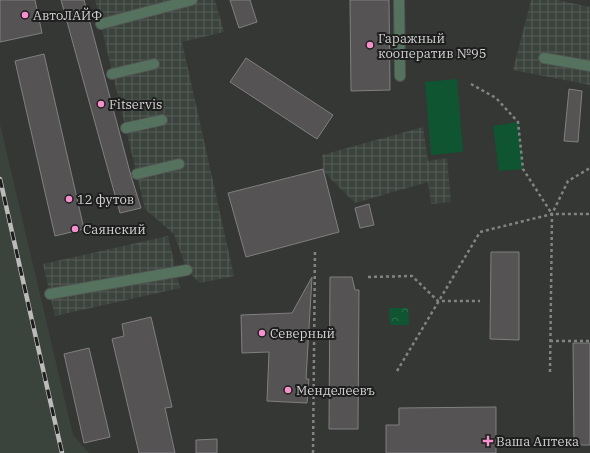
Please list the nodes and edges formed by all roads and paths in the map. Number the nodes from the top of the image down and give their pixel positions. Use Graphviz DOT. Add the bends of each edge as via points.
graph roads {
  1 [pos="192,0"];
  2 [pos="399,0"];
  3 [pos="101,24"];
  4 [pos="544,58"];
  5 [pos="154,64"];
  6 [pos="590,66"];
  7 [pos="112,74"];
  8 [pos="400,76"];
  9 [pos="471,84"];
  10 [pos="162,120"];
  11 [pos="126,128"];
  12 [pos="179,164"];
  13 [pos="590,168"];
  14 [pos="137,174"];
  15 [pos="552,214"];
  16 [pos="590,214"];
  17 [pos="315,250"];
  18 [pos="187,270"];
  19 [pos="368,277"];
  20 [pos="50,294"];
  21 [pos="439,301"];
  22 [pos="480,301"];
  23 [pos="550,341"];
  24 [pos="590,341"];
  25 [pos="397,371"];
  26 [pos="550,372"];
  27 [pos="313,453"];
  1 -- 3 [label="lane"];
  2 -- 8 [label="lane"];
  4 -- 6 [label="lane"];
  5 -- 7 [label="lane"];
  9 -- 15 [label="path" via="496,98 518,122 523,169"];
  10 -- 11 [label="lane"];
  12 -- 14 [label="lane"];
  13 -- 15 [label="path" via="568,181"];
  15 -- 16 [label="path"];
  15 -- 21 [label="path" via="480,232"];
  15 -- 23 [label="path"];
  17 -- 27 [label="path"];
  18 -- 20 [label="lane"];
  19 -- 21 [label="path" via="412,276"];
  21 -- 22 [label="path"];
  21 -- 25 [label="path"];
  23 -- 24 [label="path"];
  23 -- 26 [label="path"];
}
